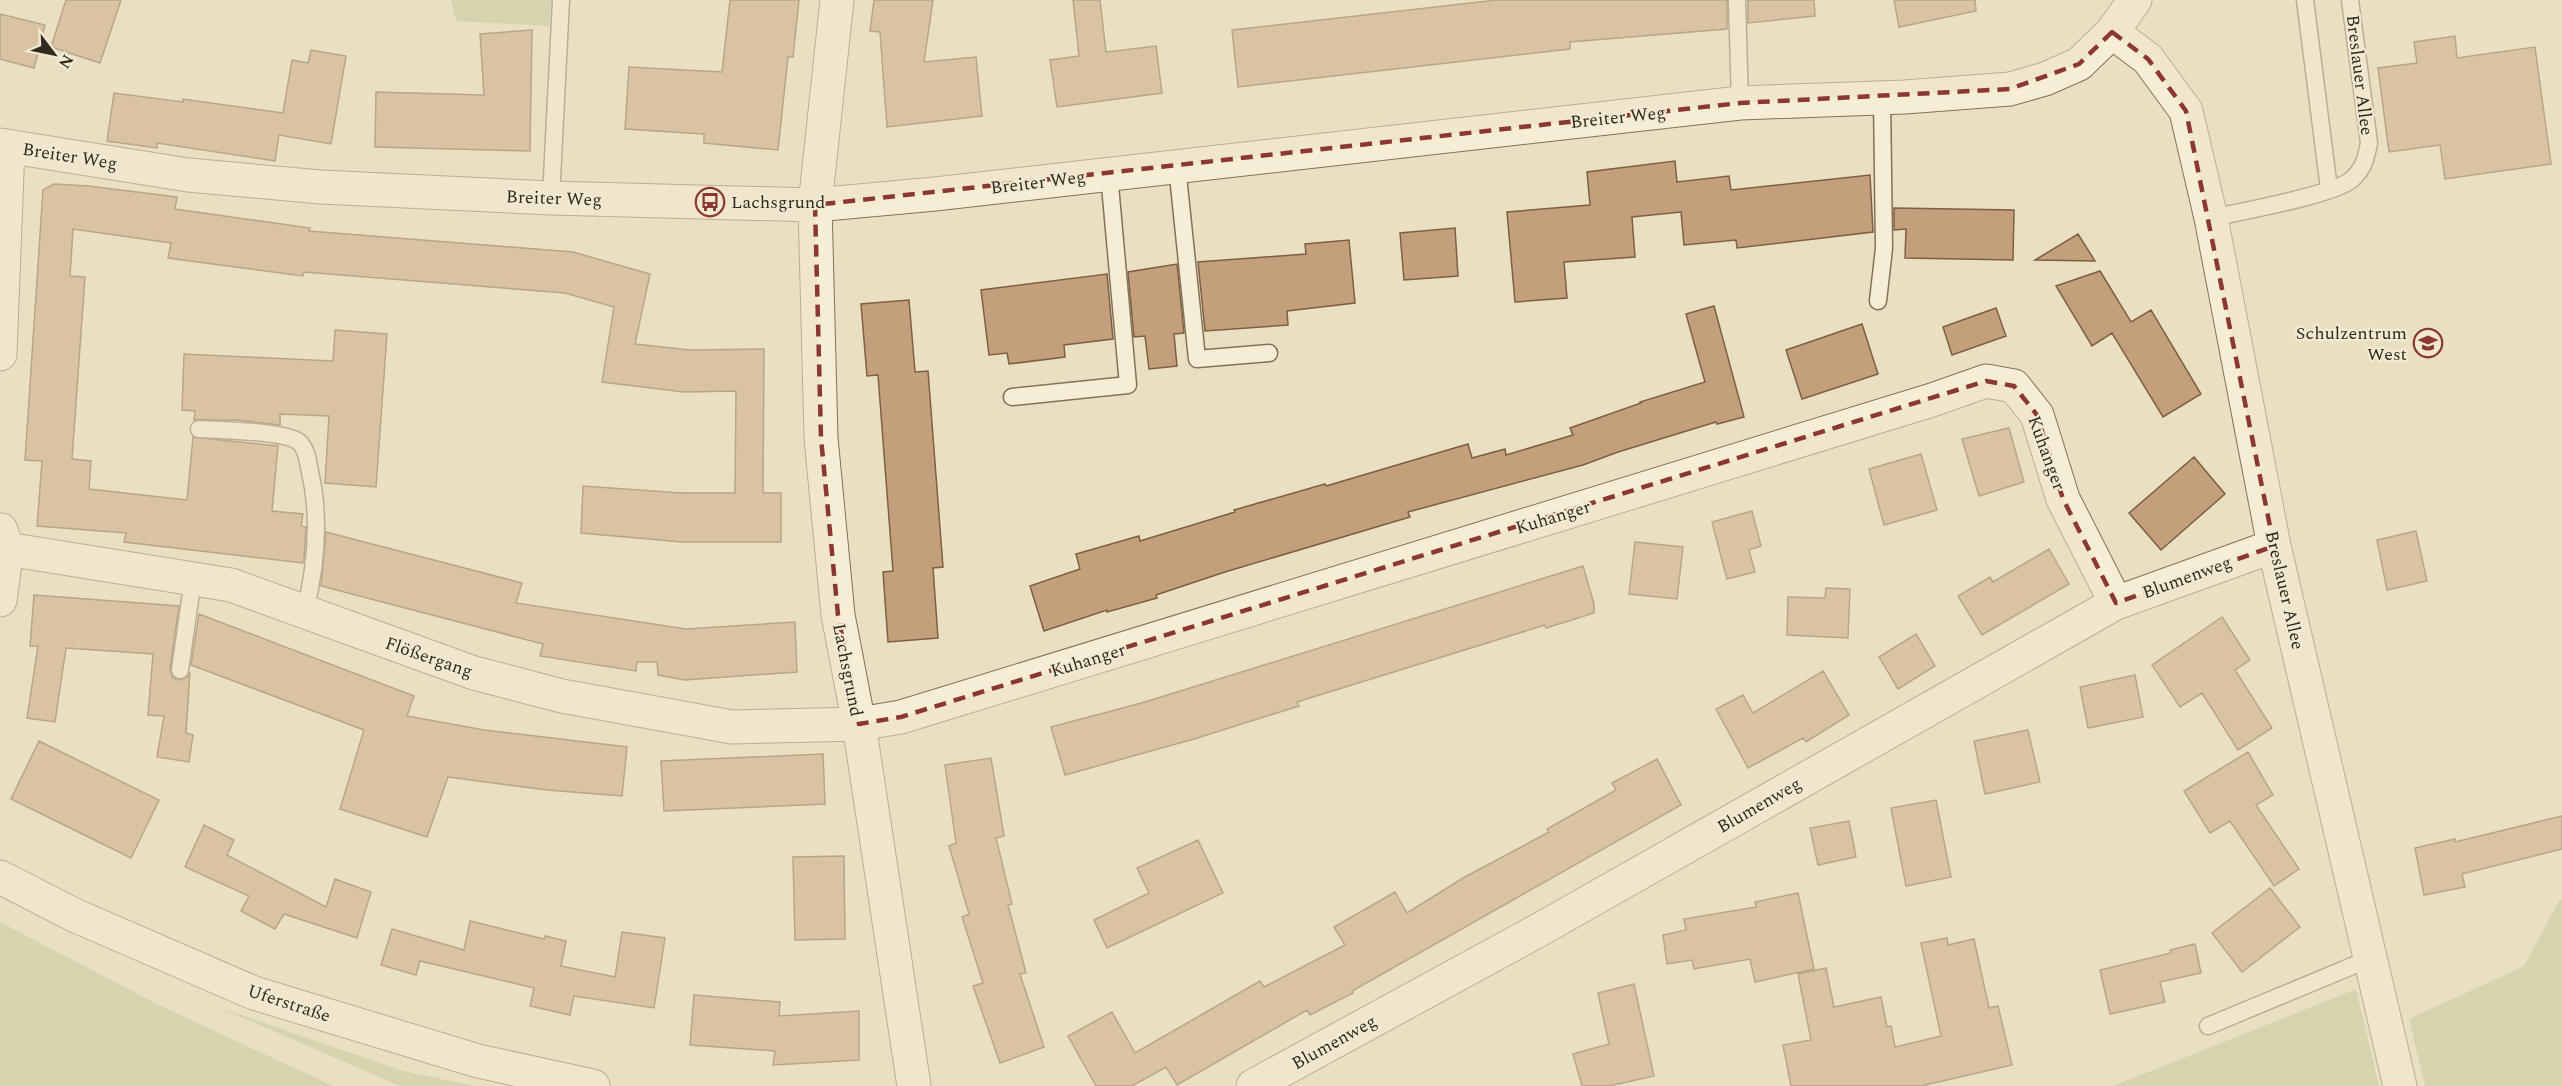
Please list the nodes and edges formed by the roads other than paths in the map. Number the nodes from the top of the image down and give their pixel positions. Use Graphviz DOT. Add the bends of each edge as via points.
graph roads {
  1 [pos="561,0"];
  2 [pos="837,0"];
  3 [pos="1737,0"];
  4 [pos="2135,0"];
  5 [pos="2305,0"];
  6 [pos="2350,0"];
  7 [pos="2112,32"];
  8 [pos="1882,97"];
  9 [pos="1740,103"];
  10 [pos="4,146"];
  11 [pos="1177,166"];
  12 [pos="1109,174"];
  13 [pos="2329,189"];
  14 [pos="551,198"];
  15 [pos="815,205"];
  16 [pos="2211,218"];
  17 [pos="1878,301"];
  18 [pos="1269,353"];
  19 [pos="0,354"];
  20 [pos="1012,397"];
  21 [pos="199,429"];
  22 [pos="4,538"];
  23 [pos="2274,546"];
  24 [pos="194,579"];
  25 [pos="0,600"];
  26 [pos="2116,603"];
  27 [pos="305,612"];
  28 [pos="180,670"];
  29 [pos="859,724"];
  30 [pos="0,877"];
  31 [pos="2369,959"];
  32 [pos="2208,1026"];
  33 [pos="593,1086"];
  34 [pos="914,1086"];
  35 [pos="1253,1086"];
  36 [pos="2400,1086"];
  1 -- 14 [label="lane"];
  2 -- 15 [label="street, Lachsgrund"];
  3 -- 9 [label="lane"];
  4 -- 7 [label="street"];
  5 -- 13 [label="lane"];
  6 -- 13 [label="lane, Breslauer Allee" via="2369,143 2365,164 2350,181"];
  7 -- 8 [label="street, Breiter Weg" via="2079,64 2010,89"];
  7 -- 16 [label="street, Breslauer Allee" via="2148,59 2186,111"];
  8 -- 9 [label="street, Breiter Weg"];
  8 -- 17 [label="lane" via="1884,248"];
  9 -- 11 [label="street, Breiter Weg"];
  10 -- 14 [label="street, Breiter Weg" via="199,176 321,187"];
  10 -- 19 [label="street"];
  11 -- 12 [label="street, Breiter Weg"];
  11 -- 18 [label="lane" via="1197,359"];
  12 -- 15 [label="street, Breiter Weg"];
  12 -- 20 [label="lane, Breiter Weg" via="1128,385"];
  13 -- 16 [label="lane, Breslauer Allee"];
  14 -- 15 [label="street, Breiter Weg"];
  15 -- 29 [label="street, Lachsgrund" via="821,438 838,615"];
  16 -- 23 [label="street, Breslauer Allee"];
  21 -- 27 [label="lane" via="283,435 299,442 306,454 317,517 314,575"];
  22 -- 24 [label="street, Flößergang"];
  22 -- 25 [label="street"];
  23 -- 26 [label="street, Blumenweg"];
  23 -- 31 [label="street, Breslauer Allee"];
  24 -- 27 [label="street, Flößergang" via="231,585"];
  24 -- 28 [label="lane"];
  26 -- 29 [label="street, Kuhanger" via="2063,499 2037,415 2014,386 1986,381 901,717"];
  26 -- 35 [label="street, Blumenweg" via="1549,924"];
  27 -- 29 [label="street, Flößergang" via="474,673 562,696 732,727"];
  29 -- 34 [label="street, Lachsgrund"];
  30 -- 33 [label="street, Uferstraße" via="74,915 254,993 478,1062"];
  31 -- 32 [label="lane"];
  31 -- 36 [label="street, Breslauer Allee"];
}
